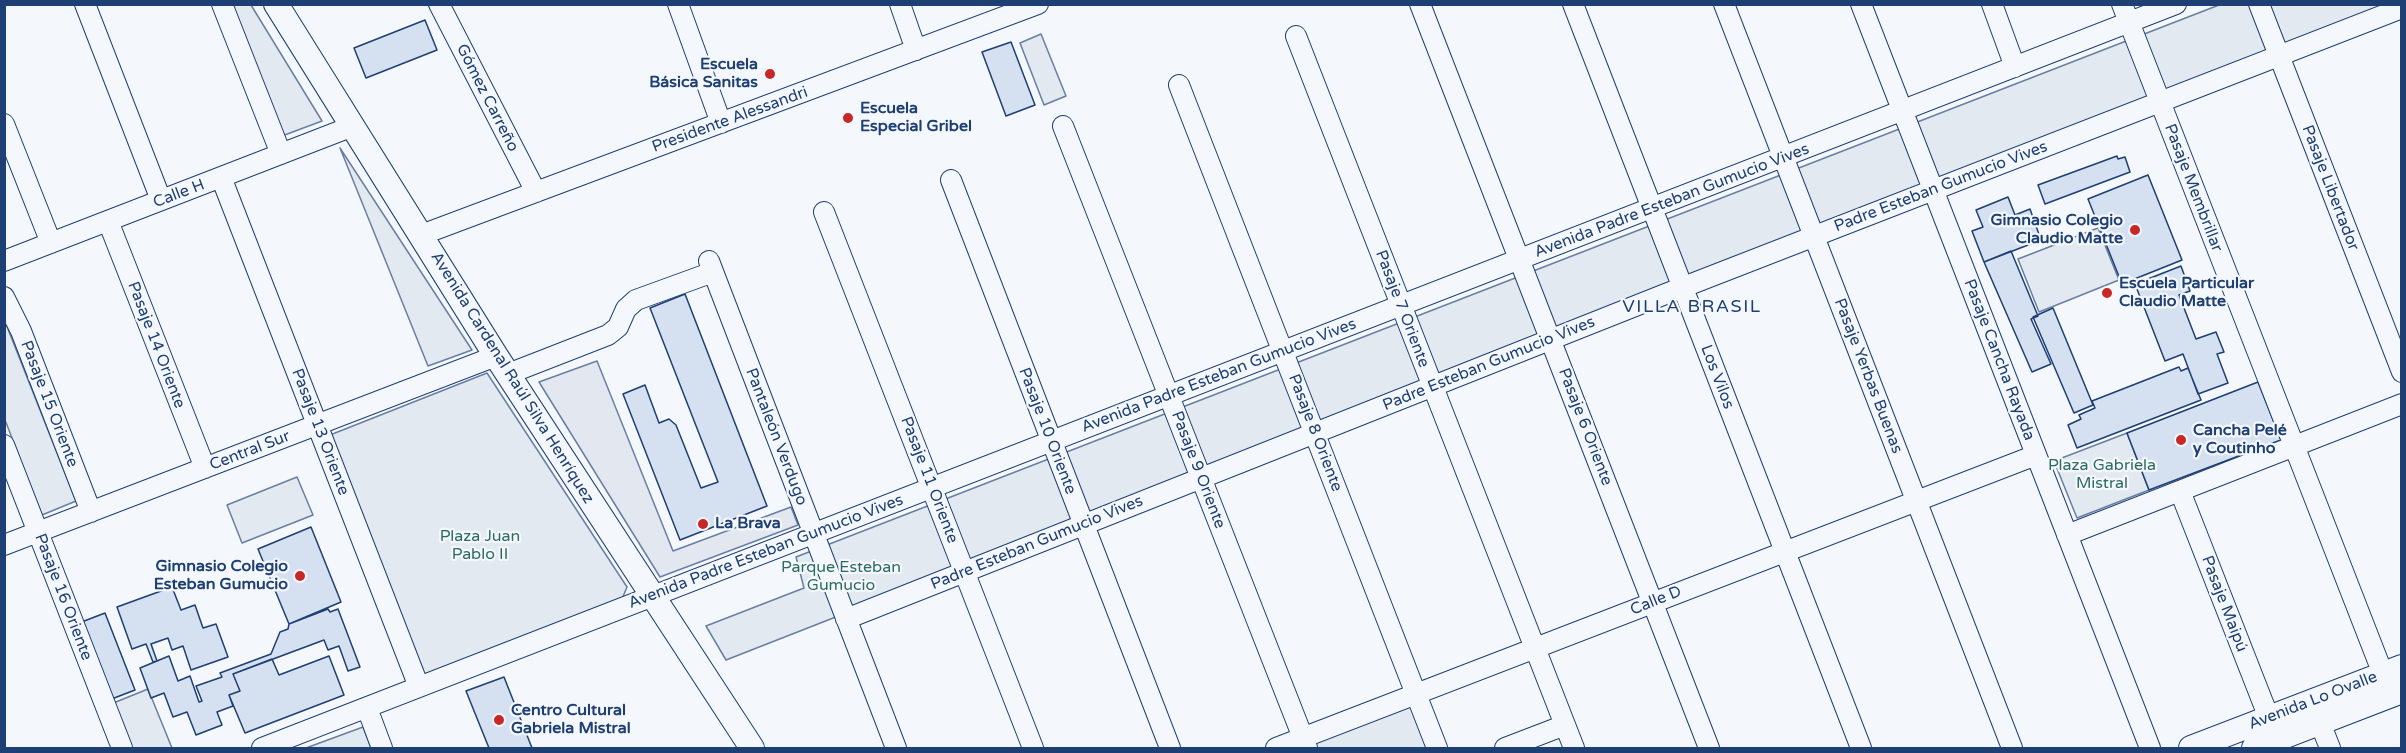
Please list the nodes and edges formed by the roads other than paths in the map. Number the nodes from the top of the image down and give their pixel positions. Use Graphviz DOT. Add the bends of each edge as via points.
graph roads {
  1 [pos="85,4"];
  2 [pos="222,4"];
  3 [pos="276,4"];
  4 [pos="439,4"];
  5 [pos="678,4"];
  6 [pos="900,4"];
  7 [pos="1038,4"];
  8 [pos="1420,4"];
  9 [pos="1573,4"];
  10 [pos="1724,4"];
  11 [pos="1861,4"];
  12 [pos="1992,4"];
  13 [pos="2176,4"];
  14 [pos="2259,4"];
  15 [pos="2402,8"];
  16 [pos="2126,14"];
  17 [pos="1296,36"];
  18 [pos="916,50"];
  19 [pos="2279,56"];
  20 [pos="2015,67"];
  21 [pos="1179,84"];
  22 [pos="2160,102"];
  23 [pos="1902,111"];
  24 [pos="722,123"];
  25 [pos="4,124"];
  26 [pos="353,126"];
  27 [pos="1063,126"];
  28 [pos="281,154"];
  29 [pos="1783,158"];
  30 [pos="221,177"];
  31 [pos="951,180"];
  32 [pos="1933,190"];
  33 [pos="536,192"];
  34 [pos="161,200"];
  35 [pos="1651,209"];
  36 [pos="824,212"];
  37 [pos="108,221"];
  38 [pos="421,235"];
  39 [pos="1814,236"];
  40 [pos="51,243"];
  41 [pos="1520,260"];
  42 [pos="4,261"];
  43 [pos="711,266"];
  44 [pos="1682,288"];
  45 [pos="4,297"];
  46 [pos="1401,306"];
  47 [pos="1551,339"];
  48 [pos="1283,352"];
  49 [pos="502,365"];
  50 [pos="2402,372"];
  51 [pos="1432,387"];
  52 [pos="1170,396"];
  53 [pos="2402,404"];
  54 [pos="317,425"];
  55 [pos="1314,433"];
  56 [pos="1051,442"];
  57 [pos="4,445"];
  58 [pos="2294,446"];
  59 [pos="2036,455"];
  60 [pos="205,468"];
  61 [pos="1202,478"];
  62 [pos="932,488"];
  63 [pos="2180,491"];
  64 [pos="1917,502"];
  65 [pos="91,512"];
  66 [pos="1083,525"];
  67 [pos="38,532"];
  68 [pos="813,534"];
  69 [pos="2067,535"];
  70 [pos="4,545"];
  71 [pos="1785,550"];
  72 [pos="964,572"];
  73 [pos="652,596"];
  74 [pos="1652,603"];
  75 [pos="846,619"];
  76 [pos="1535,649"];
  77 [pos="2392,670"];
  78 [pos="419,687"];
  79 [pos="2402,691"];
  80 [pos="1416,695"];
  81 [pos="367,708"];
  82 [pos="2316,712"];
  83 [pos="2269,718"];
  84 [pos="1565,725"];
  85 [pos="1305,743"];
  86 [pos="122,748"];
  87 [pos="262,748"];
  88 [pos="382,748"];
  89 [pos="752,748"];
  90 [pos="896,748"];
  91 [pos="1033,748"];
  92 [pos="1170,748"];
  93 [pos="1276,748"];
  94 [pos="1437,748"];
  95 [pos="1505,748"];
  96 [pos="1574,748"];
  97 [pos="1708,748"];
  98 [pos="1861,748"];
  99 [pos="2012,748"];
  100 [pos="2150,748"];
  101 [pos="2191,748"];
  102 [pos="2254,748"];
  103 [pos="2330,748"];
  1 -- 34 [label="street"];
  2 -- 28 [label="street"];
  3 -- 26 [label="main road, Avenida Cardenal Raúl Silva Henríquez"];
  4 -- 33 [label="street, Gómez Carreño"];
  5 -- 24 [label="street"];
  6 -- 18 [label="street"];
  7 -- 18 [label="street, Presidente Alessandri"];
  8 -- 41 [label="street, Pasaje 6 Oriente"];
  9 -- 35 [label="street, Los Vilos"];
  10 -- 29 [label="street, Pasaje Yerbas Buenas"];
  11 -- 23 [label="street, Pasaje Cancha Rayada"];
  12 -- 20 [label="street"];
  13 -- 16 [label="street, Avenida Padre Esteban Gumucio Vives"];
  14 -- 19 [label="street, Pasaje Libertador"];
  15 -- 19 [label="street, Padre Esteban Gumucio Vives"];
  16 -- 20 [label="street, Avenida Padre Esteban Gumucio Vives"];
  16 -- 22 [label="street, Pasaje Membrillar"];
  17 -- 46 [label="street, Pasaje 7 Oriente"];
  18 -- 24 [label="street, Presidente Alessandri"];
  19 -- 22 [label="street, Padre Esteban Gumucio Vives"];
  19 -- 50 [label="street, Pasaje Libertador"];
  20 -- 23 [label="street, Avenida Padre Esteban Gumucio Vives"];
  21 -- 48 [label="street, Pasaje 8 Oriente"];
  22 -- 32 [label="street, Padre Esteban Gumucio Vives"];
  22 -- 58 [label="street, Pasaje Membrillar"];
  23 -- 29 [label="street, Avenida Padre Esteban Gumucio Vives"];
  23 -- 32 [label="street, Pasaje Cancha Rayada"];
  24 -- 33 [label="street, Presidente Alessandri"];
  25 -- 40 [label="street"];
  26 -- 28 [label="street, Calle H"];
  26 -- 38 [label="main road, Avenida Cardenal Raúl Silva Henríquez"];
  27 -- 52 [label="street, Pasaje 9 Oriente"];
  28 -- 30 [label="street, Calle H"];
  29 -- 35 [label="street, Avenida Padre Esteban Gumucio Vives"];
  29 -- 39 [label="street, Pasaje Yerbas Buenas"];
  30 -- 34 [label="street, Calle H"];
  30 -- 54 [label="street, Pasaje 13 Oriente"];
  31 -- 56 [label="street, Pasaje 10 Oriente"];
  32 -- 39 [label="street, Padre Esteban Gumucio Vives"];
  32 -- 59 [label="street, Pasaje Cancha Rayada"];
  33 -- 38 [label="street, Presidente Alessandri"];
  34 -- 37 [label="street, Calle H"];
  35 -- 41 [label="street, Avenida Padre Esteban Gumucio Vives"];
  35 -- 44 [label="street, Los Vilos"];
  36 -- 62 [label="street, Pasaje 11 Oriente"];
  37 -- 40 [label="street, Calle H"];
  37 -- 60 [label="street, Pasaje 14 Oriente"];
  38 -- 49 [label="main road, Avenida Cardenal Raúl Silva Henríquez"];
  39 -- 44 [label="street, Padre Esteban Gumucio Vives"];
  39 -- 64 [label="street, Pasaje Yerbas Buenas"];
  40 -- 42 [label="street, Calle H"];
  41 -- 46 [label="street, Avenida Padre Esteban Gumucio Vives"];
  41 -- 47 [label="street, Pasaje 6 Oriente"];
  43 -- 49 [label="street, Central Sur" via="636,300 608,335"];
  43 -- 68 [label="street, Pantaleón Verdugo"];
  44 -- 47 [label="street, Padre Esteban Gumucio Vives"];
  44 -- 71 [label="street, Los Vilos"];
  45 -- 65 [label="street, Pasaje 15 Oriente" via="21,331"];
  46 -- 48 [label="street, Avenida Padre Esteban Gumucio Vives"];
  46 -- 51 [label="street, Pasaje 7 Oriente"];
  47 -- 51 [label="street, Padre Esteban Gumucio Vives"];
  47 -- 74 [label="street, Pasaje 6 Oriente"];
  48 -- 52 [label="street, Avenida Padre Esteban Gumucio Vives"];
  48 -- 55 [label="street, Pasaje 8 Oriente"];
  49 -- 54 [label="street, Central Sur"];
  49 -- 73 [label="main road, Avenida Cardenal Raúl Silva Henríquez"];
  51 -- 55 [label="street, Padre Esteban Gumucio Vives"];
  51 -- 76 [label="street, Pasaje 7 Oriente"];
  52 -- 56 [label="street, Avenida Padre Esteban Gumucio Vives"];
  52 -- 61 [label="street, Pasaje 9 Oriente"];
  53 -- 58 [label="street"];
  54 -- 60 [label="street, Central Sur"];
  54 -- 78 [label="street, Pasaje 13 Oriente"];
  55 -- 61 [label="street, Padre Esteban Gumucio Vives"];
  55 -- 80 [label="street, Pasaje 8 Oriente"];
  56 -- 62 [label="street, Avenida Padre Esteban Gumucio Vives"];
  56 -- 66 [label="street, Pasaje 10 Oriente"];
  57 -- 67 [label="street, Pasaje 16 Oriente"];
  58 -- 63 [label="street"];
  58 -- 77 [label="street, Pasaje Membrillar"];
  59 -- 64 [label="street, Calle D"];
  59 -- 69 [label="street, Pasaje Cancha Rayada"];
  60 -- 65 [label="street, Central Sur"];
  61 -- 66 [label="street, Padre Esteban Gumucio Vives"];
  61 -- 85 [label="street, Pasaje 9 Oriente"];
  62 -- 68 [label="street, Avenida Padre Esteban Gumucio Vives"];
  62 -- 72 [label="street, Pasaje 11 Oriente"];
  63 -- 69 [label="street"];
  63 -- 83 [label="street, Pasaje Maipú"];
  64 -- 71 [label="street, Calle D" via="1801,548"];
  64 -- 99 [label="street, Pasaje Yerbas Buenas"];
  65 -- 67 [label="street, Central Sur"];
  66 -- 72 [label="street, Padre Esteban Gumucio Vives"];
  66 -- 92 [label="street, Pasaje 10 Oriente"];
  67 -- 70 [label="street, Central Sur"];
  67 -- 86 [label="street, Pasaje 16 Oriente"];
  68 -- 73 [label="street, Avenida Padre Esteban Gumucio Vives"];
  68 -- 75 [label="street, Pantaleón Verdugo"];
  69 -- 100 [label="street, Pasaje Cancha Rayada"];
  71 -- 74 [label="street, Calle D"];
  71 -- 98 [label="street, Los Vilos"];
  72 -- 75 [label="street, Padre Esteban Gumucio Vives"];
  72 -- 91 [label="street, Pasaje 11 Oriente"];
  73 -- 78 [label="street, Avenida Padre Esteban Gumucio Vives"];
  73 -- 89 [label="main road, Avenida Cardenal Raúl Silva Henríquez"];
  74 -- 76 [label="street, Calle D"];
  74 -- 97 [label="street, Pasaje 6 Oriente"];
  75 -- 90 [label="street, Pantaleón Verdugo"];
  76 -- 80 [label="street, Calle D"];
  76 -- 84 [label="street, Pasaje 7 Oriente"];
  77 -- 82 [label="main road, Avenida Lo Ovalle"];
  78 -- 81 [label="street, Avenida Padre Esteban Gumucio Vives"];
  79 -- 82 [label="main road, Avenida Lo Ovalle"];
  80 -- 85 [label="street, Calle D"];
  80 -- 94 [label="street, Pasaje 8 Oriente"];
  81 -- 87 [label="street, Avenida Padre Esteban Gumucio Vives"];
  81 -- 88 [label="street"];
  82 -- 83 [label="main road, Avenida Lo Ovalle"];
  82 -- 102 [label="main road, Avenida Lo Ovalle"];
  82 -- 103 [label="street"];
  83 -- 101 [label="main road, Avenida Lo Ovalle"];
  84 -- 95 [label="street"];
  84 -- 96 [label="street, Pasaje 7 Oriente"];
  85 -- 93 [label="street, Calle D"];
}
